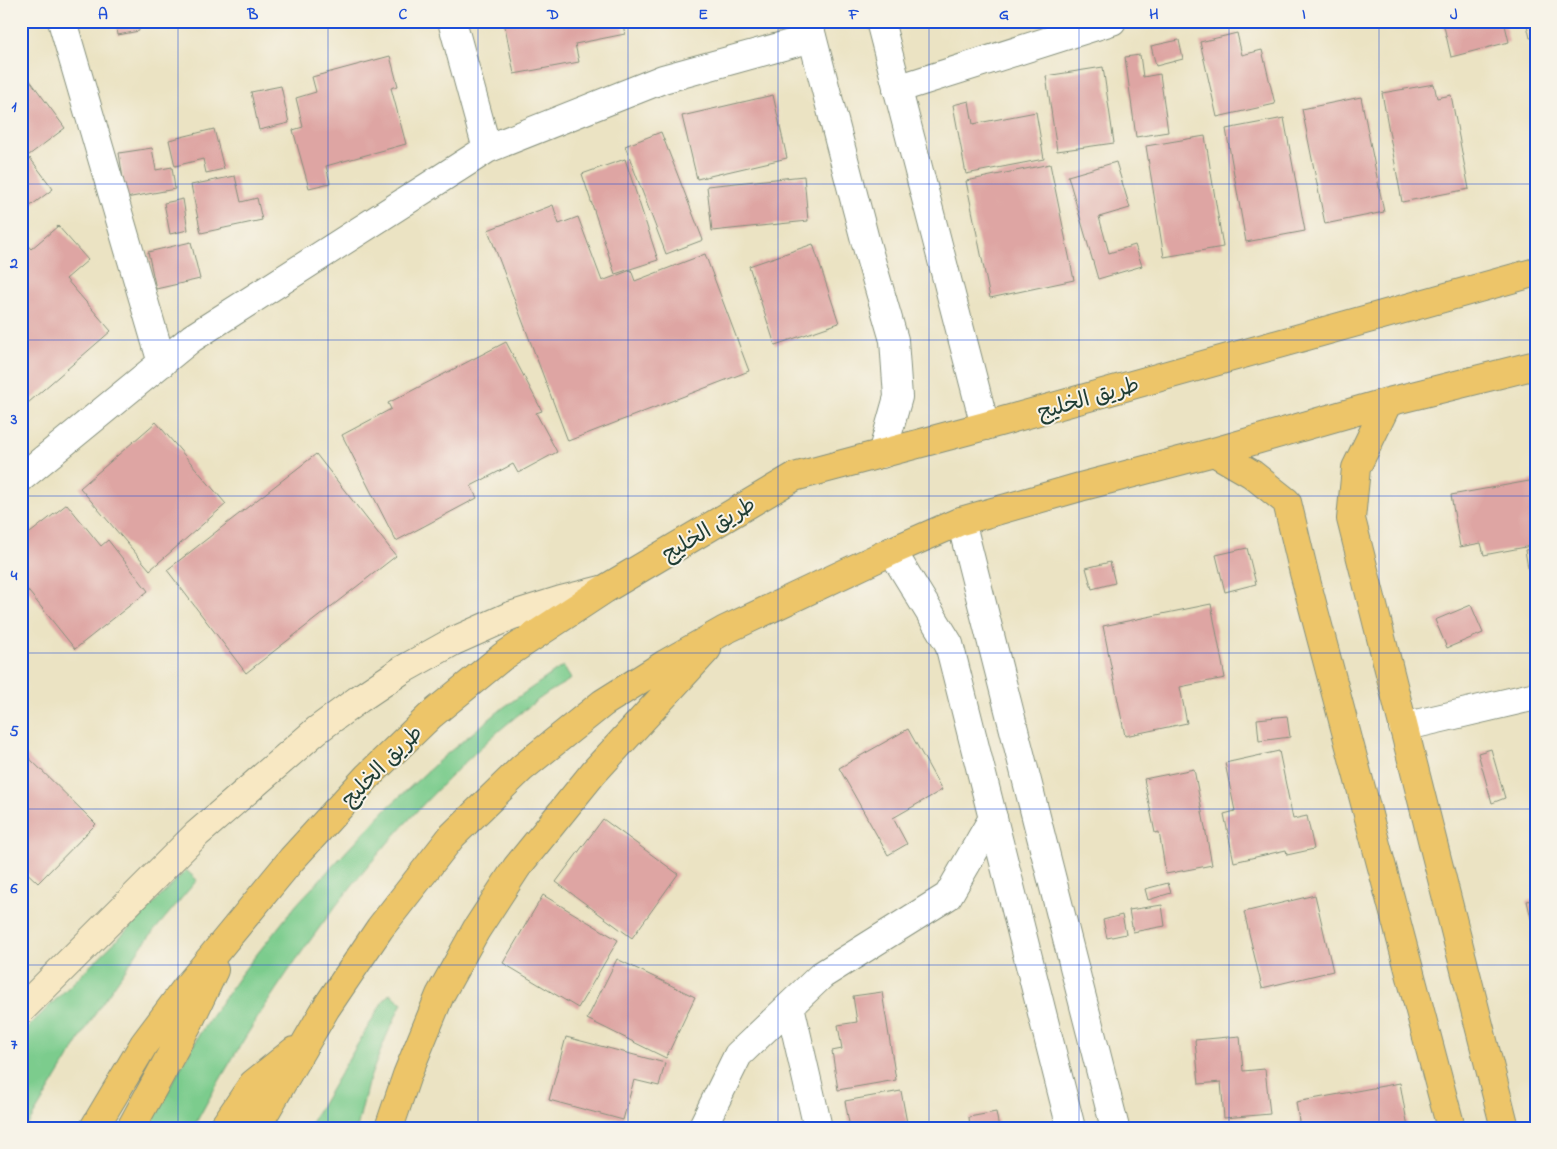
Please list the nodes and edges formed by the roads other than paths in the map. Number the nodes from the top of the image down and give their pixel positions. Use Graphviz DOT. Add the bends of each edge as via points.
graph roads {
  1 [pos="62,21"];
  2 [pos="452,21"];
  3 [pos="880,21"];
  4 [pos="1112,21"];
  5 [pos="810,30"];
  6 [pos="897,89"];
  7 [pos="487,149"];
  8 [pos="1536,272"];
  9 [pos="162,363"];
  10 [pos="1536,365"];
  11 [pos="1388,402"];
  12 [pos="985,426"];
  13 [pos="1214,452"];
  14 [pos="882,454"];
  15 [pos="21,478"];
  16 [pos="961,522"];
  17 [pos="892,551"];
  18 [pos="605,589"];
  19 [pos="725,630"];
  20 [pos="1536,696"];
  21 [pos="1403,727"];
  22 [pos="993,818"];
  23 [pos="233,930"];
  24 [pos="790,1006"];
  25 [pos="21,1010"];
  26 [pos="308,1039"];
  27 [pos="94,1128"];
  28 [pos="131,1128"];
  29 [pos="223,1128"];
  30 [pos="256,1128"];
  31 [pos="389,1128"];
  32 [pos="702,1128"];
  33 [pos="818,1128"];
  34 [pos="1071,1128"];
  35 [pos="1116,1128"];
  36 [pos="1451,1128"];
  37 [pos="1505,1128"];
  1 -- 9 [label="street"];
  2 -- 7 [label="street"];
  3 -- 6 [label="street"];
  4 -- 6 [label="street"];
  5 -- 7 [label="street" via="663,79"];
  5 -- 14 [label="street" via="894,340 898,397"];
  6 -- 12 [label="street"];
  7 -- 9 [label="street" via="192,338"];
  8 -- 12 [label="main road, طريق الخليج"];
  9 -- 15 [label="street"];
  10 -- 11 [label="main road"];
  11 -- 13 [label="main road"];
  11 -- 21 [label="main road" via="1356,468 1350,519"];
  12 -- 14 [label="main road, طريق الخليج"];
  13 -- 16 [label="main road"];
  13 -- 36 [label="main road" via="1252,474 1287,502"];
  14 -- 18 [label="main road, طريق الخليج" via="794,477"];
  16 -- 17 [label="main road"];
  16 -- 35 [label="street"];
  17 -- 19 [label="main road"];
  17 -- 22 [label="street" via="949,644"];
  18 -- 23 [label="main road, طريق الخليج" via="502,657 430,716 368,776"];
  18 -- 25 [label="main road" via="510,616 454,641 359,699 197,834"];
  19 -- 26 [label="main road" via="603,703 522,768 452,836 380,928"];
  19 -- 31 [label="main road" via="594,772 517,867 476,930 440,995 406,1075"];
  20 -- 21 [label="street"];
  21 -- 37 [label="main road"];
  22 -- 24 [label="street" via="948,896 822,975"];
  22 -- 34 [label="street"];
  23 -- 27 [label="main road, طريق الخليج" via="144,1044"];
  23 -- 28 [label="main road" via="190,1020"];
  24 -- 32 [label="street" via="738,1055"];
  24 -- 33 [label="street"];
  26 -- 29 [label="main road" via="254,1084"];
  26 -- 30 [label="main road"];
}
